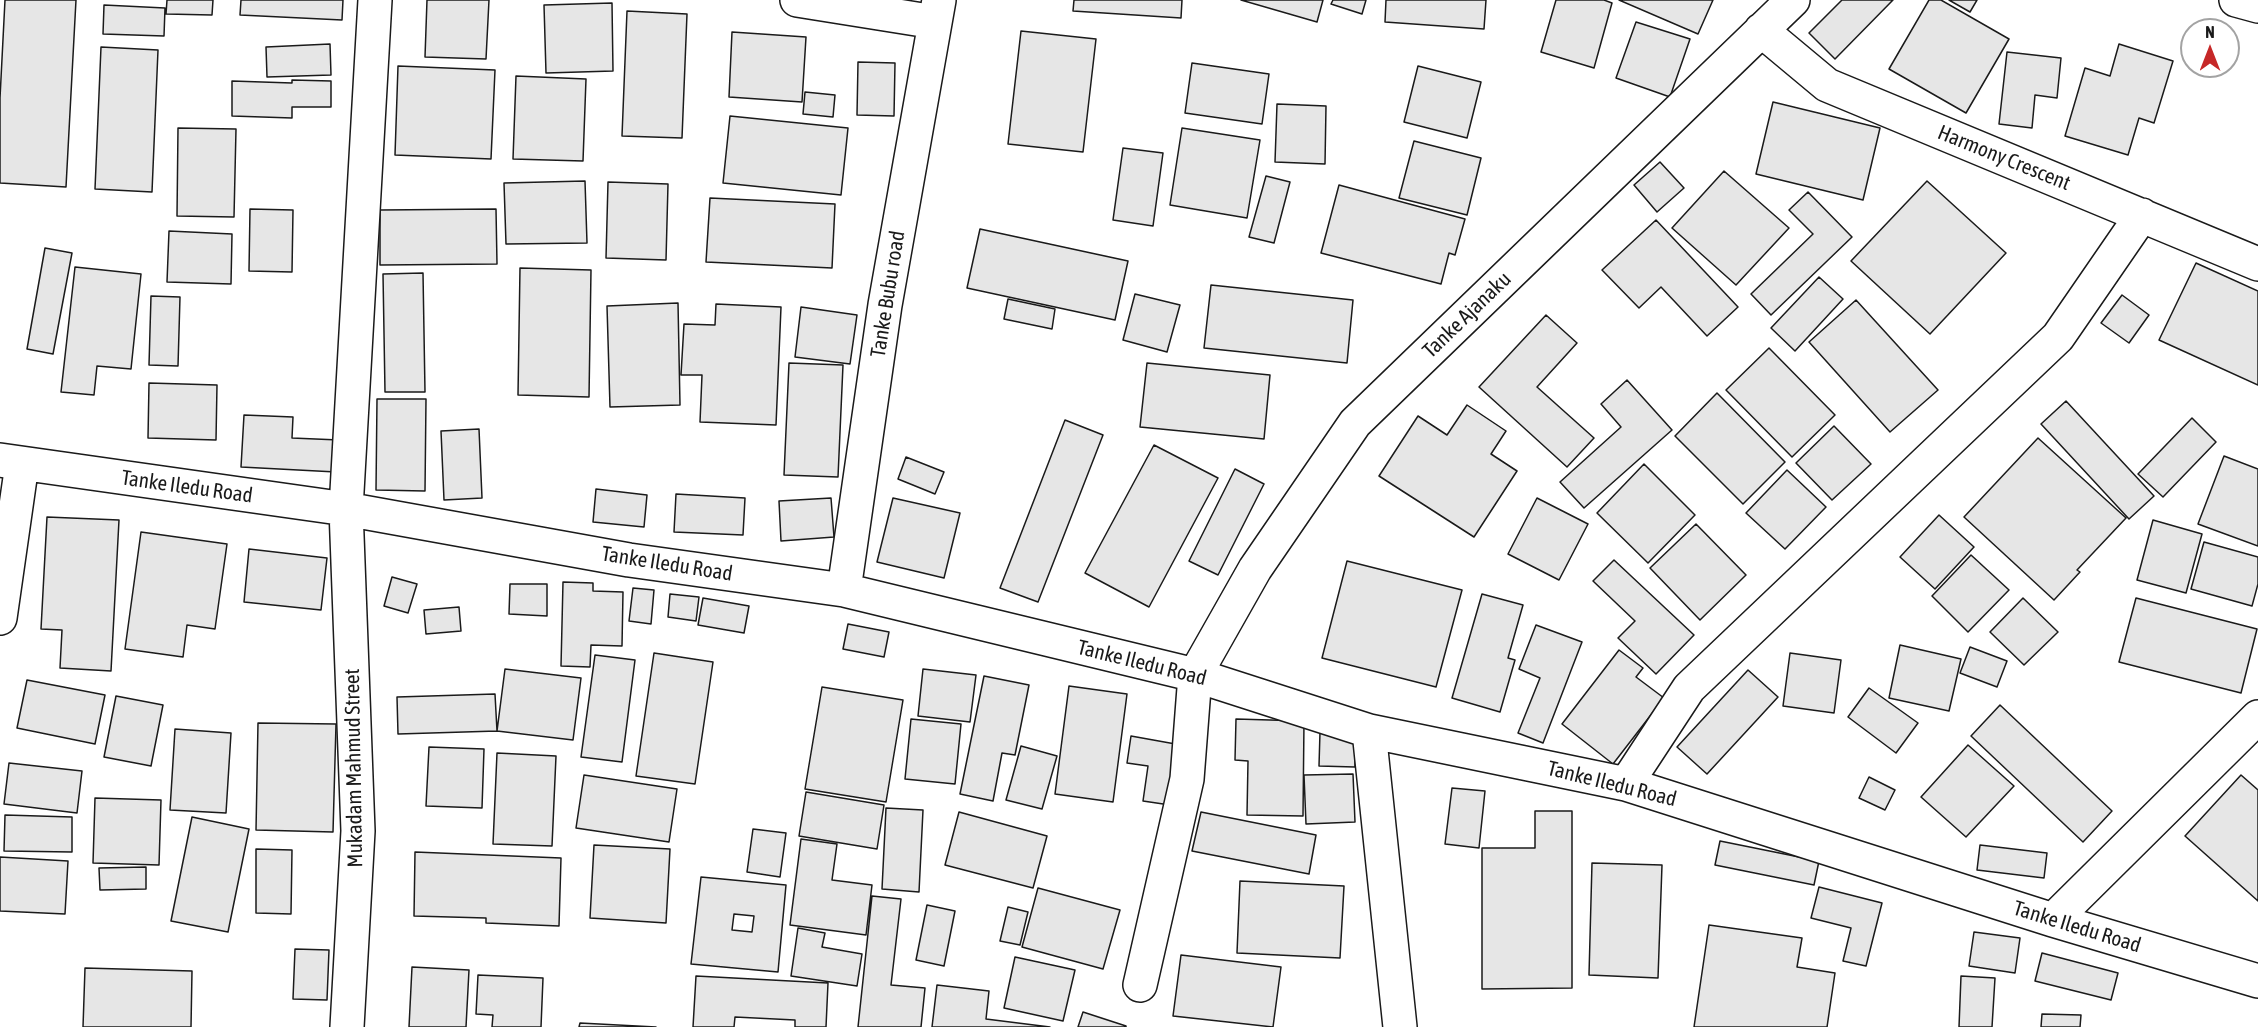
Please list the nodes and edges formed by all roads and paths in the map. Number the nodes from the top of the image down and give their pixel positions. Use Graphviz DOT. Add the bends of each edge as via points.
graph roads {
  1 [pos="375,0"];
  2 [pos="797,0"];
  3 [pos="1793,0"];
  4 [pos="2235,0"];
  5 [pos="2258,6"];
  6 [pos="937,11"];
  7 [pos="1761,30"];
  8 [pos="2142,215"];
  9 [pos="2258,264"];
  10 [pos="11,462"];
  11 [pos="346,509"];
  12 [pos="844,590"];
  13 [pos="0,618"];
  14 [pos="1195,675"];
  15 [pos="2258,717"];
  16 [pos="1369,731"];
  17 [pos="1626,784"];
  18 [pos="2053,920"];
  19 [pos="2258,981"];
  20 [pos="1140,985"];
  21 [pos="347,1027"];
  22 [pos="1400,1027"];
  1 -- 11 [label="street, Mukadam Mahmud Street"];
  2 -- 6 [label="street"];
  3 -- 7 [label="street, Tanke Ajanaku"];
  4 -- 5 [label="street"];
  6 -- 12 [label="street, Tanke Bubu road" via="885,305"];
  7 -- 8 [label="street, Harmony Crescent" via="1827,85"];
  7 -- 14 [label="street, Tanke Ajanaku" via="1355,423 1255,569"];
  8 -- 9 [label="street, Harmony Crescent"];
  8 -- 17 [label="street" via="2058,337 1689,688"];
  10 -- 11 [label="street, Tanke Iledu Road"];
  10 -- 13 [label="street"];
  11 -- 12 [label="street, Tanke Iledu Road" via="629,560"];
  11 -- 21 [label="street, Mukadam Mahmud Street" via="358,831"];
  12 -- 14 [label="street, Tanke Iledu Road"];
  14 -- 16 [label="street, Tanke Iledu Road"];
  14 -- 20 [label="street" via="1187,779"];
  15 -- 18 [label="street"];
  16 -- 17 [label="street, Tanke Iledu Road"];
  16 -- 22 [label="street"];
  17 -- 18 [label="street, Tanke Iledu Road"];
  18 -- 19 [label="street, Tanke Iledu Road"];
}
